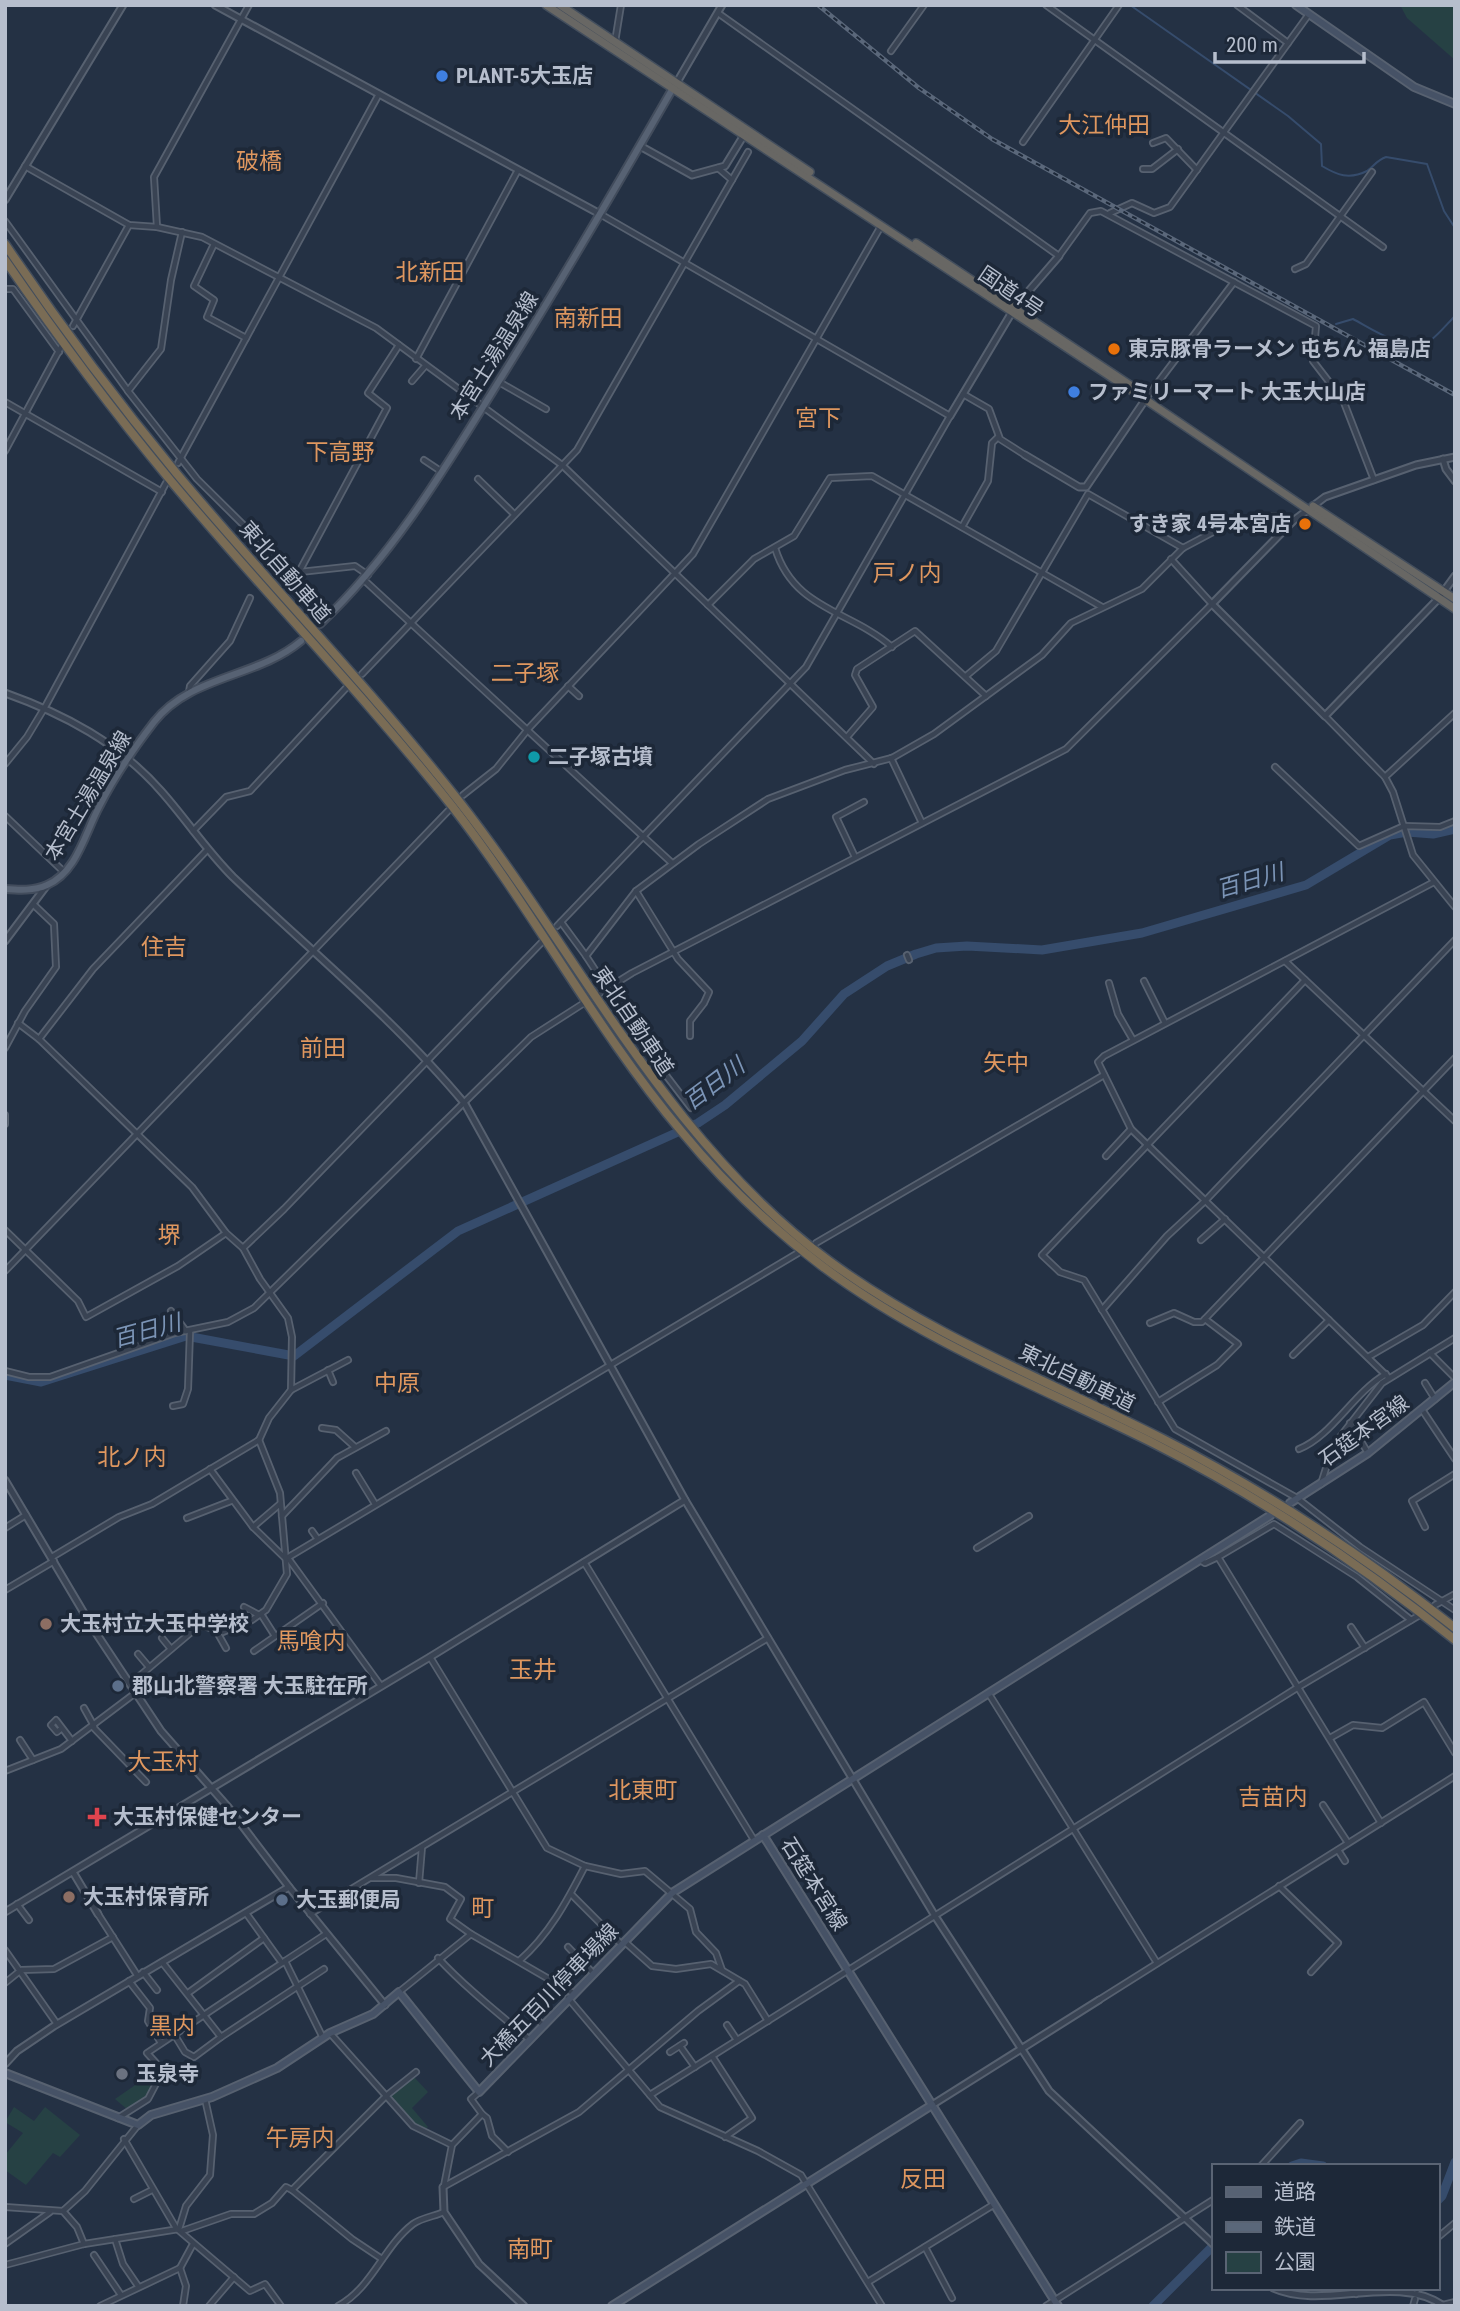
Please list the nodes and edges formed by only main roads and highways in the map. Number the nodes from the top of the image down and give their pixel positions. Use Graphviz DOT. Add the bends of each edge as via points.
graph roads {
  1 [pos="546,5"];
  2 [pos="560,5"];
  3 [pos="1296,5"];
  4 [pos="675,85"];
  5 [pos="1455,104"];
  6 [pos="5,244"];
  7 [pos="5,260"];
  8 [pos="1013,310"];
  9 [pos="1441,595"];
  10 [pos="1455,599"];
  11 [pos="1455,609"];
  12 [pos="320,624"];
  13 [pos="300,641"];
  14 [pos="5,889"];
  15 [pos="676,1119"];
  16 [pos="688,1133"];
  17 [pos="1455,1380"];
  18 [pos="1290,1503"];
  19 [pos="1271,1515"];
  20 [pos="1455,1628"];
  21 [pos="1455,1640"];
  22 [pos="763,1835"];
  23 [pos="5,2073"];
  24 [pos="932,2105"];
  25 [pos="1056,2303"];
  26 [pos="612,2306"];
  1 -- 4 [label="highway, 国道4号"];
  2 -- 4 [label="highway, 国道4号"];
  3 -- 5 [label="main road" via="1414,87"];
  4 -- 8 [label="highway, 国道4号"];
  4 -- 8 [label="highway, 国道4号"];
  4 -- 12 [label="main road, 本宮土湯温泉線" via="442,472 366,577"];
  6 -- 15 [label="highway, 東北自動車道" via="143,432 463,807"];
  7 -- 15 [label="highway, 東北自動車道" via="172,482 392,732 457,813 620,1049"];
  8 -- 9 [label="highway, 国道4号"];
  9 -- 10 [label="highway, 国道4号"];
  9 -- 11 [label="highway, 国道4号"];
  13 -- 14 [label="main road, 本宮土湯温泉線" via="262,666 189,692 160,715 99,806 64,872 47,885"];
  15 -- 16 [label="highway, 東北自動車道"];
  16 -- 20 [label="highway, 東北自動車道" via="775,1216 867,1287 969,1345 1236,1478 1360,1556"];
  16 -- 21 [label="highway, 東北自動車道" via="770,1223 863,1294 956,1348 1231,1485 1338,1552"];
  17 -- 18 [label="main road, 石筵本宮線" via="1368,1453"];
  19 -- 22 [label="main road, 石筵本宮線"];
  22 -- 23 [label="main road, 大橋五百川停車場線" via="672,1893 479,2092 399,1992 369,2016 330,2033 289,2062 205,2099 151,2115 138,2125"];
  22 -- 24 [label="main road, 石筵本宮線"];
  24 -- 25 [label="main road"];
  24 -- 26 [label="main road"];
}
